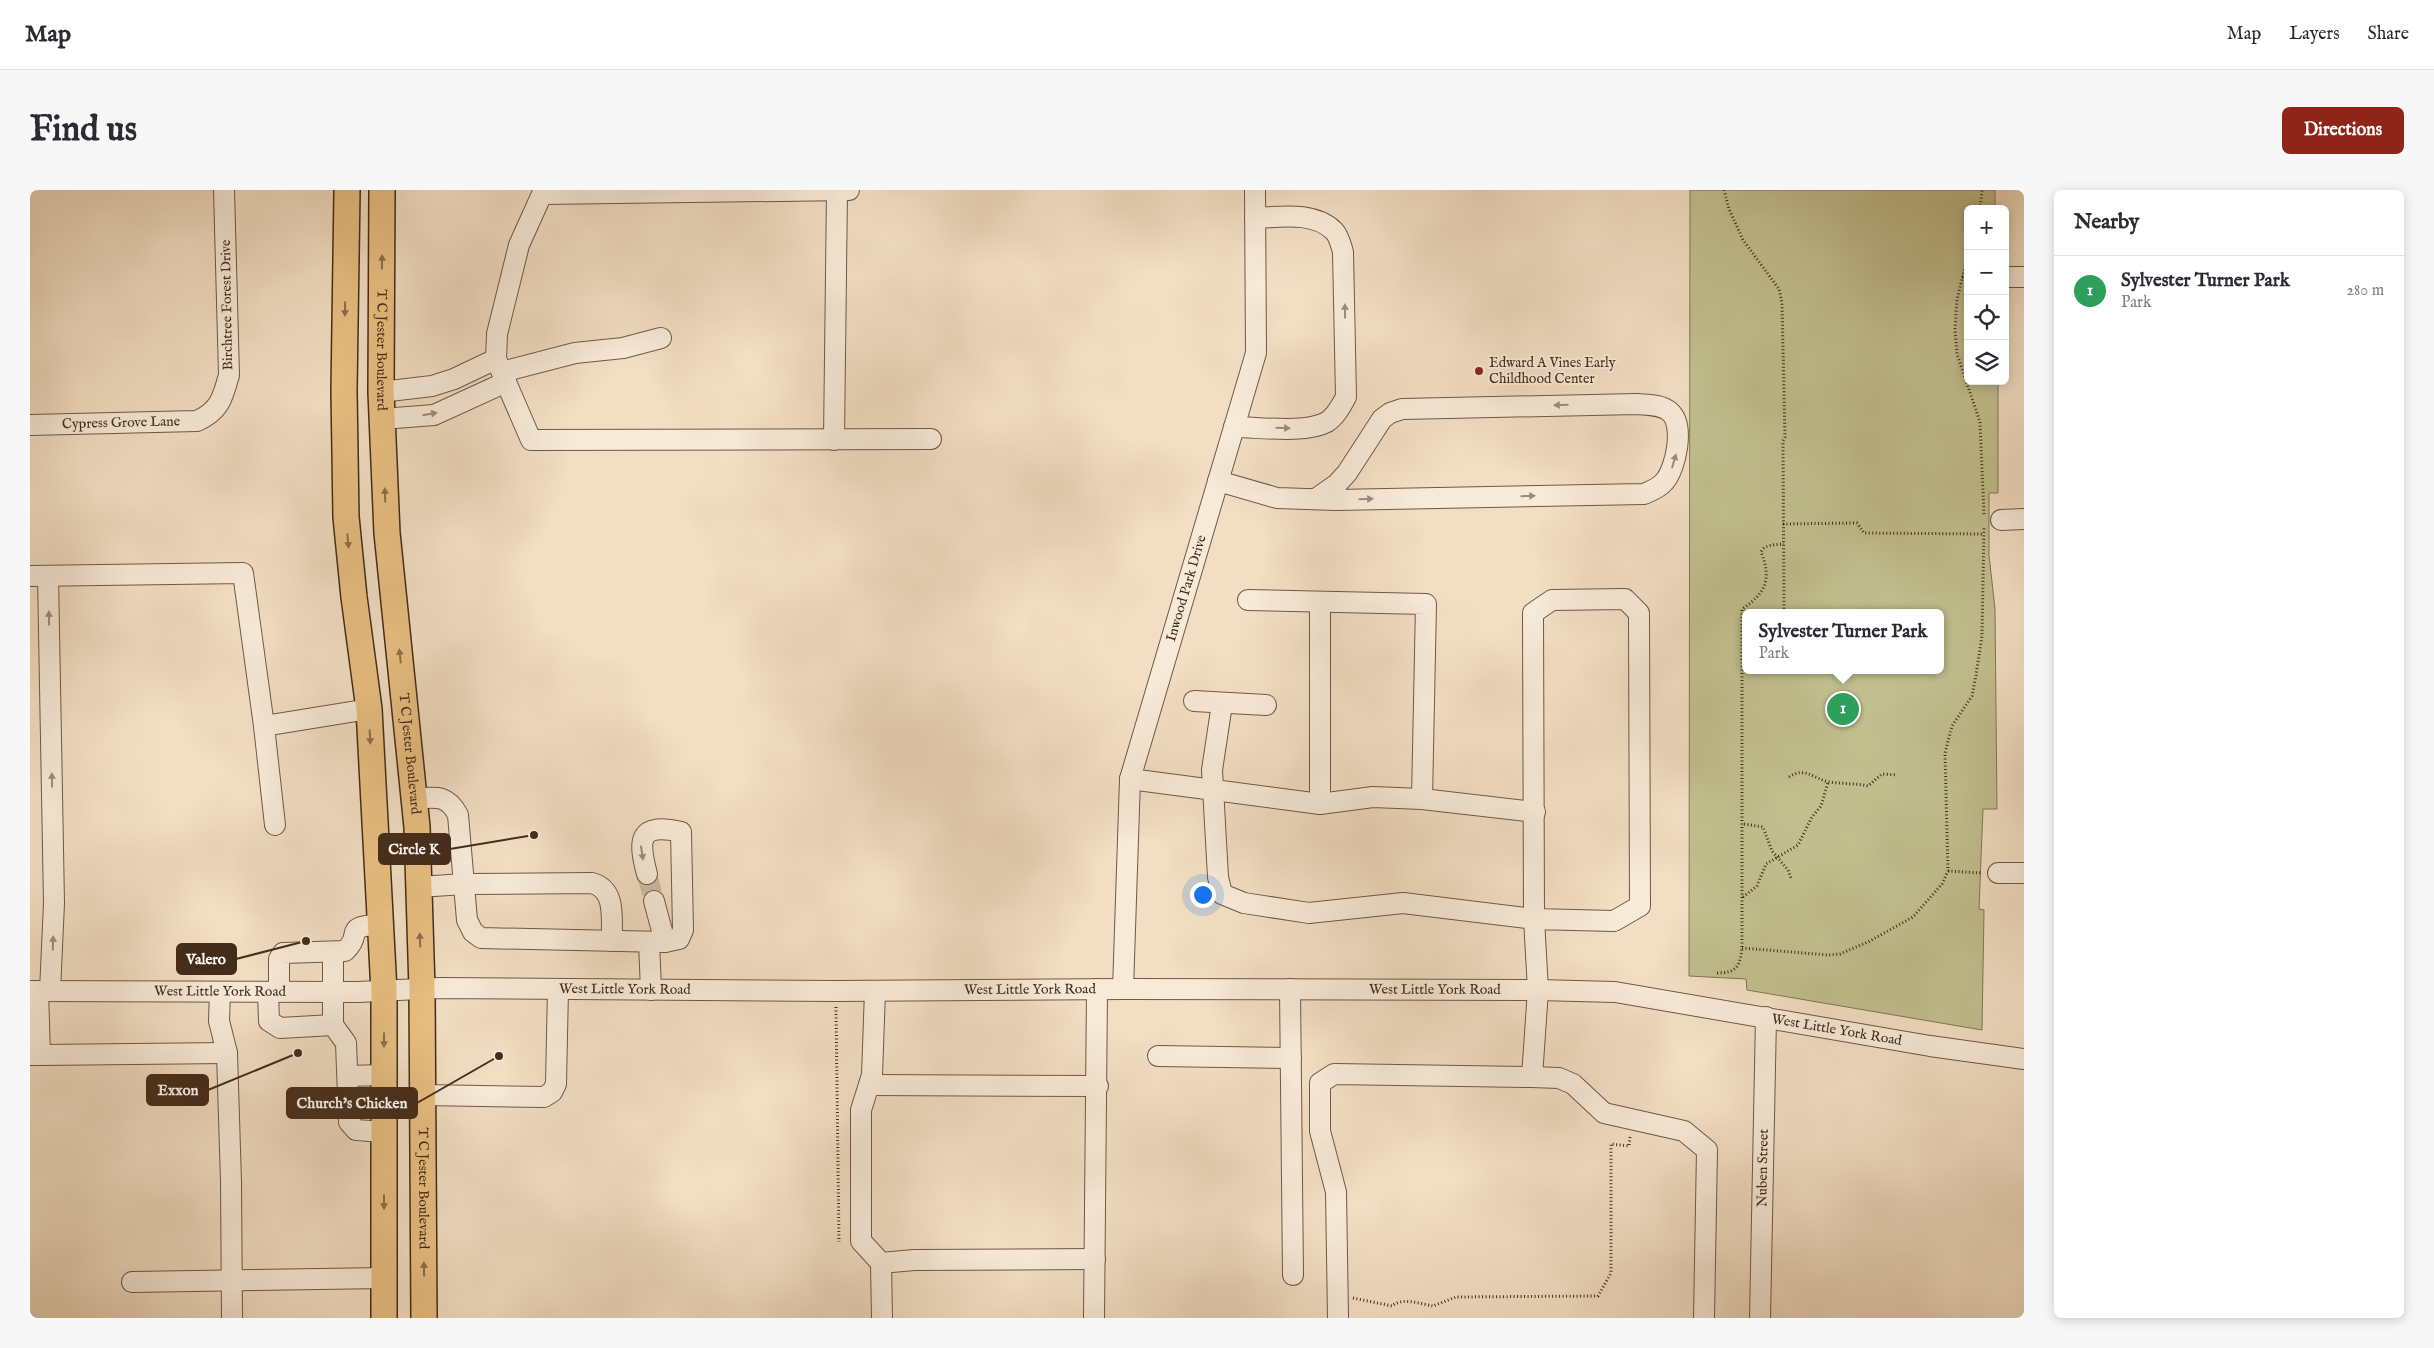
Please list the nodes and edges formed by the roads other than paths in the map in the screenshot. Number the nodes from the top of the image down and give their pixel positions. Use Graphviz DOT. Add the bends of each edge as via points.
graph roads {
  1 [pos="224,190"];
  2 [pos="347,190"];
  3 [pos="382,190"];
  4 [pos="837,190"];
  5 [pos="849,190"];
  6 [pos="1254,190"];
  7 [pos="1255,218"];
  8 [pos="661,338"];
  9 [pos="501,371"];
  10 [pos="344,391"];
  11 [pos="380,392"];
  12 [pos="211,416"];
  13 [pos="382,419"];
  14 [pos="30,425"];
  15 [pos="1234,427"];
  16 [pos="834,440"];
  17 [pos="931,440"];
  18 [pos="1218,481"];
  19 [pos="1317,498"];
  20 [pos="2024,519"];
  21 [pos="1990,520"];
  22 [pos="39,576"];
  23 [pos="1248,600"];
  24 [pos="1320,602"];
  25 [pos="404,695"];
  26 [pos="1194,701"];
  27 [pos="1222,704"];
  28 [pos="1266,705"];
  29 [pos="369,709"];
  30 [pos="264,726"];
  31 [pos="1130,779"];
  32 [pos="1214,791"];
  33 [pos="414,799"];
  34 [pos="1422,799"];
  35 [pos="1320,804"];
  36 [pos="1535,812"];
  37 [pos="276,825"];
  38 [pos="1998,873"];
  39 [pos="2024,873"];
  40 [pos="646,874"];
  41 [pos="464,884"];
  42 [pos="419,887"];
  43 [pos="654,901"];
  44 [pos="1534,919"];
  45 [pos="380,924"];
  46 [pos="612,941"];
  47 [pos="657,942"];
  48 [pos="333,953"];
  49 [pos="1123,988"];
  50 [pos="422,989"];
  51 [pos="558,989"];
  52 [pos="1098,989"];
  53 [pos="1290,989"];
  54 [pos="651,990"];
  55 [pos="1538,990"];
  56 [pos="39,991"];
  57 [pos="384,991"];
  58 [pos="875,991"];
  59 [pos="220,992"];
  60 [pos="274,992"];
  61 [pos="332,992"];
  62 [pos="1766,1017"];
  63 [pos="333,1026"];
  64 [pos="227,1053"];
  65 [pos="35,1055"];
  66 [pos="1158,1056"];
  67 [pos="1291,1058"];
  68 [pos="2024,1059"];
  69 [pos="384,1075"];
  70 [pos="348,1076"];
  71 [pos="1532,1077"];
  72 [pos="869,1084"];
  73 [pos="1098,1086"];
  74 [pos="422,1096"];
  75 [pos="384,1132"];
  76 [pos="1095,1259"];
  77 [pos="881,1262"];
  78 [pos="1293,1275"];
  79 [pos="384,1278"];
  80 [pos="231,1281"];
  81 [pos="132,1282"];
  82 [pos="232,1318"];
  83 [pos="384,1318"];
  84 [pos="424,1318"];
  85 [pos="882,1318"];
  86 [pos="1094,1318"];
  87 [pos="1338,1318"];
  88 [pos="1704,1318"];
  89 [pos="1760,1318"];
  1 -- 12 [label="street, Birchtree Forest Drive" via="229,375 222,400"];
  2 -- 10 [label="main road, one-way"];
  11 -- 3 [label="main road, T C Jester Boulevard, one-way"];
  4 -- 5 [label="street"];
  4 -- 9 [label="street" via="542,194 519,244 497,334"];
  4 -- 16 [label="street"];
  6 -- 7 [label="street, Inwood Park Drive"];
  7 -- 15 [label="street, Inwood Park Drive" via="1256,353"];
  15 -- 7 [label="street, one-way" via="1314,426 1334,416 1346,397 1343,252 1335,232 1304,217"];
  8 -- 9 [label="street" via="623,348 575,353"];
  9 -- 11 [label="street" via="432,386"];
  13 -- 9 [label="street, one-way" via="434,415"];
  9 -- 16 [label="street" via="531,440"];
  10 -- 11 [label="main road"];
  10 -- 29 [label="main road, one-way" via="346,517"];
  11 -- 13 [label="main road, T C Jester Boulevard"];
  12 -- 14 [label="street, Cypress Grove Lane" via="198,421"];
  25 -- 13 [label="main road, T C Jester Boulevard, one-way" via="387,533"];
  15 -- 18 [label="street, Inwood Park Drive"];
  16 -- 17 [label="street"];
  18 -- 19 [label="street" via="1277,498"];
  18 -- 31 [label="street, Inwood Park Drive"];
  19 -- 19 [label="street, one-way" via="1644,494 1664,482 1672,470 1677,453 1673,414 1654,405 1402,409 1382,419 1347,473"];
  20 -- 21 [label="street"];
  22 -- 30 [label="street" via="243,573"];
  56 -- 22 [label="street, one-way" via="54,903"];
  23 -- 24 [label="street"];
  24 -- 34 [label="street" via="1426,604"];
  24 -- 35 [label="street"];
  25 -- 29 [label="main road"];
  25 -- 33 [label="main road, T C Jester Boulevard"];
  26 -- 27 [label="street"];
  27 -- 28 [label="street"];
  27 -- 32 [label="street" via="1212,770"];
  29 -- 30 [label="street"];
  29 -- 45 [label="main road, one-way"];
  30 -- 37 [label="street"];
  31 -- 32 [label="street"];
  31 -- 49 [label="street, Inwood Park Drive"];
  32 -- 35 [label="street"];
  32 -- 44 [label="street" via="1222,894 1244,904 1309,912 1403,904"];
  33 -- 41 [label="street" via="439,798 452,804 458,815"];
  33 -- 42 [label="main road, T C Jester Boulevard"];
  34 -- 35 [label="street" via="1374,797"];
  34 -- 36 [label="street"];
  36 -- 44 [label="street"];
  36 -- 44 [label="street" via="1533,613 1552,600 1624,600 1639,613 1640,906 1614,921"];
  38 -- 39 [label="street"];
  47 -- 40 [label="street, one-way" via="678,939 683,930 681,832 653,830 643,838 640,848"];
  41 -- 42 [label="street"];
  41 -- 46 [label="street" via="467,920 473,932 481,938"];
  41 -- 46 [label="street" via="592,883 602,886 609,894"];
  50 -- 42 [label="main road, T C Jester Boulevard, one-way"];
  43 -- 47 [label="street"];
  44 -- 55 [label="street"];
  45 -- 48 [label="street" via="358,926 351,945 345,951"];
  45 -- 57 [label="main road"];
  46 -- 47 [label="street"];
  47 -- 54 [label="street"];
  48 -- 60 [label="street" via="282,953"];
  48 -- 61 [label="street"];
  49 -- 52 [label="street, West Little York Road"];
  49 -- 53 [label="street, West Little York Road"];
  50 -- 51 [label="street, West Little York Road"];
  50 -- 57 [label="street, West Little York Road"];
  50 -- 74 [label="main road, T C Jester Boulevard"];
  51 -- 54 [label="street, West Little York Road"];
  51 -- 74 [label="street" via="556,1084 552,1092 544,1096"];
  52 -- 58 [label="street, West Little York Road"];
  52 -- 73 [label="street"];
  53 -- 55 [label="street, West Little York Road"];
  53 -- 67 [label="street"];
  54 -- 58 [label="street, West Little York Road"];
  55 -- 62 [label="street, West Little York Road" via="1615,992"];
  55 -- 71 [label="street"];
  56 -- 59 [label="street, West Little York Road"];
  56 -- 65 [label="street"];
  57 -- 61 [label="street, West Little York Road"];
  57 -- 69 [label="main road, one-way"];
  58 -- 72 [label="street"];
  59 -- 60 [label="street, West Little York Road"];
  59 -- 64 [label="street" via="219,1021"];
  60 -- 61 [label="street, West Little York Road"];
  60 -- 63 [label="street" via="269,1021 280,1028"];
  61 -- 63 [label="street"];
  62 -- 68 [label="street, West Little York Road"];
  62 -- 89 [label="street, Nuben Street"];
  63 -- 70 [label="street" via="346,1043"];
  64 -- 65 [label="street"];
  64 -- 80 [label="street"];
  66 -- 67 [label="street"];
  67 -- 78 [label="street"];
  69 -- 70 [label="street"];
  69 -- 75 [label="main road"];
  70 -- 75 [label="street" via="349,1122 356,1130"];
  71 -- 87 [label="street" via="1334,1074 1320,1083 1320,1131 1336,1192"];
  71 -- 88 [label="street" via="1559,1078 1573,1084 1604,1113 1684,1131 1707,1150"];
  72 -- 73 [label="street"];
  72 -- 77 [label="street" via="861,1110 861,1242"];
  73 -- 76 [label="street"];
  84 -- 74 [label="main road, T C Jester Boulevard, one-way"];
  75 -- 79 [label="main road, one-way"];
  76 -- 77 [label="street"];
  76 -- 86 [label="street"];
  77 -- 85 [label="street"];
  79 -- 80 [label="street"];
  79 -- 83 [label="main road"];
  80 -- 81 [label="street"];
  80 -- 82 [label="street"];
}
